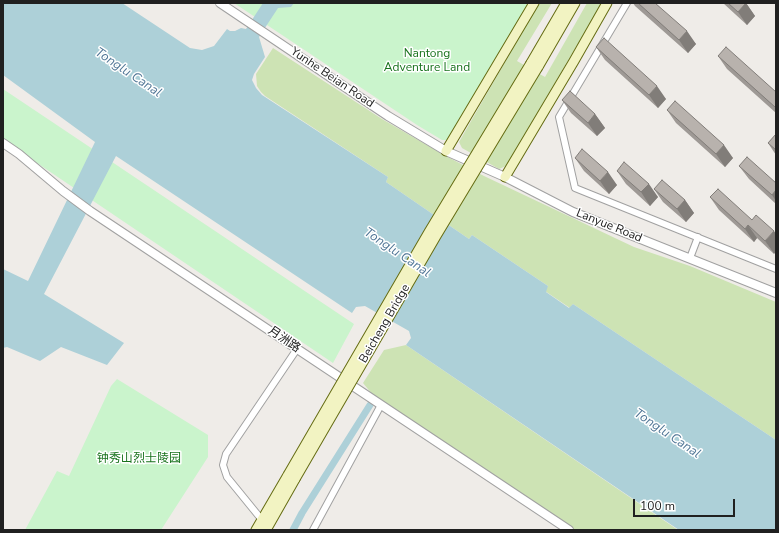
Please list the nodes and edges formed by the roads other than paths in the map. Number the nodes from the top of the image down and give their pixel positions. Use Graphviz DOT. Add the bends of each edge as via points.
graph roads {
  1 [pos="220,3"];
  2 [pos="534,3"];
  3 [pos="566,3"];
  4 [pos="575,3"];
  5 [pos="607,3"];
  6 [pos="627,3"];
  7 [pos="534,65"];
  8 [pos="3,143"];
  9 [pos="446,151"];
  10 [pos="505,177"];
  11 [pos="698,237"];
  12 [pos="690,258"];
  13 [pos="776,269"];
  14 [pos="776,293"];
  15 [pos="297,349"];
  16 [pos="381,405"];
  17 [pos="267,527"];
  18 [pos="256,530"];
  19 [pos="313,530"];
  20 [pos="569,530"];
  1 -- 9 [label="street, Yunhe Beian Road" via="388,116"];
  2 -- 9 [label="main road"];
  3 -- 7 [label="main road"];
  4 -- 7 [label="main road"];
  5 -- 10 [label="main road"];
  6 -- 11 [label="street" via="559,117 576,188"];
  7 -- 17 [label="main road, Beicheng Bridge, bridge" via="436,236 291,477"];
  8 -- 15 [label="street, 月洲路" via="90,211"];
  9 -- 10 [label="street, Lanyue Road"];
  10 -- 12 [label="street, Lanyue Road" via="573,212"];
  11 -- 12 [label="street"];
  11 -- 13 [label="street"];
  12 -- 14 [label="street, Lanyue Road"];
  15 -- 16 [label="street, 月洲路"];
  15 -- 17 [label="street" via="226,454 223,465 228,477"];
  16 -- 19 [label="street"];
  16 -- 20 [label="street, 月洲路"];
  17 -- 18 [label="main road, Beicheng Bridge"];
}
